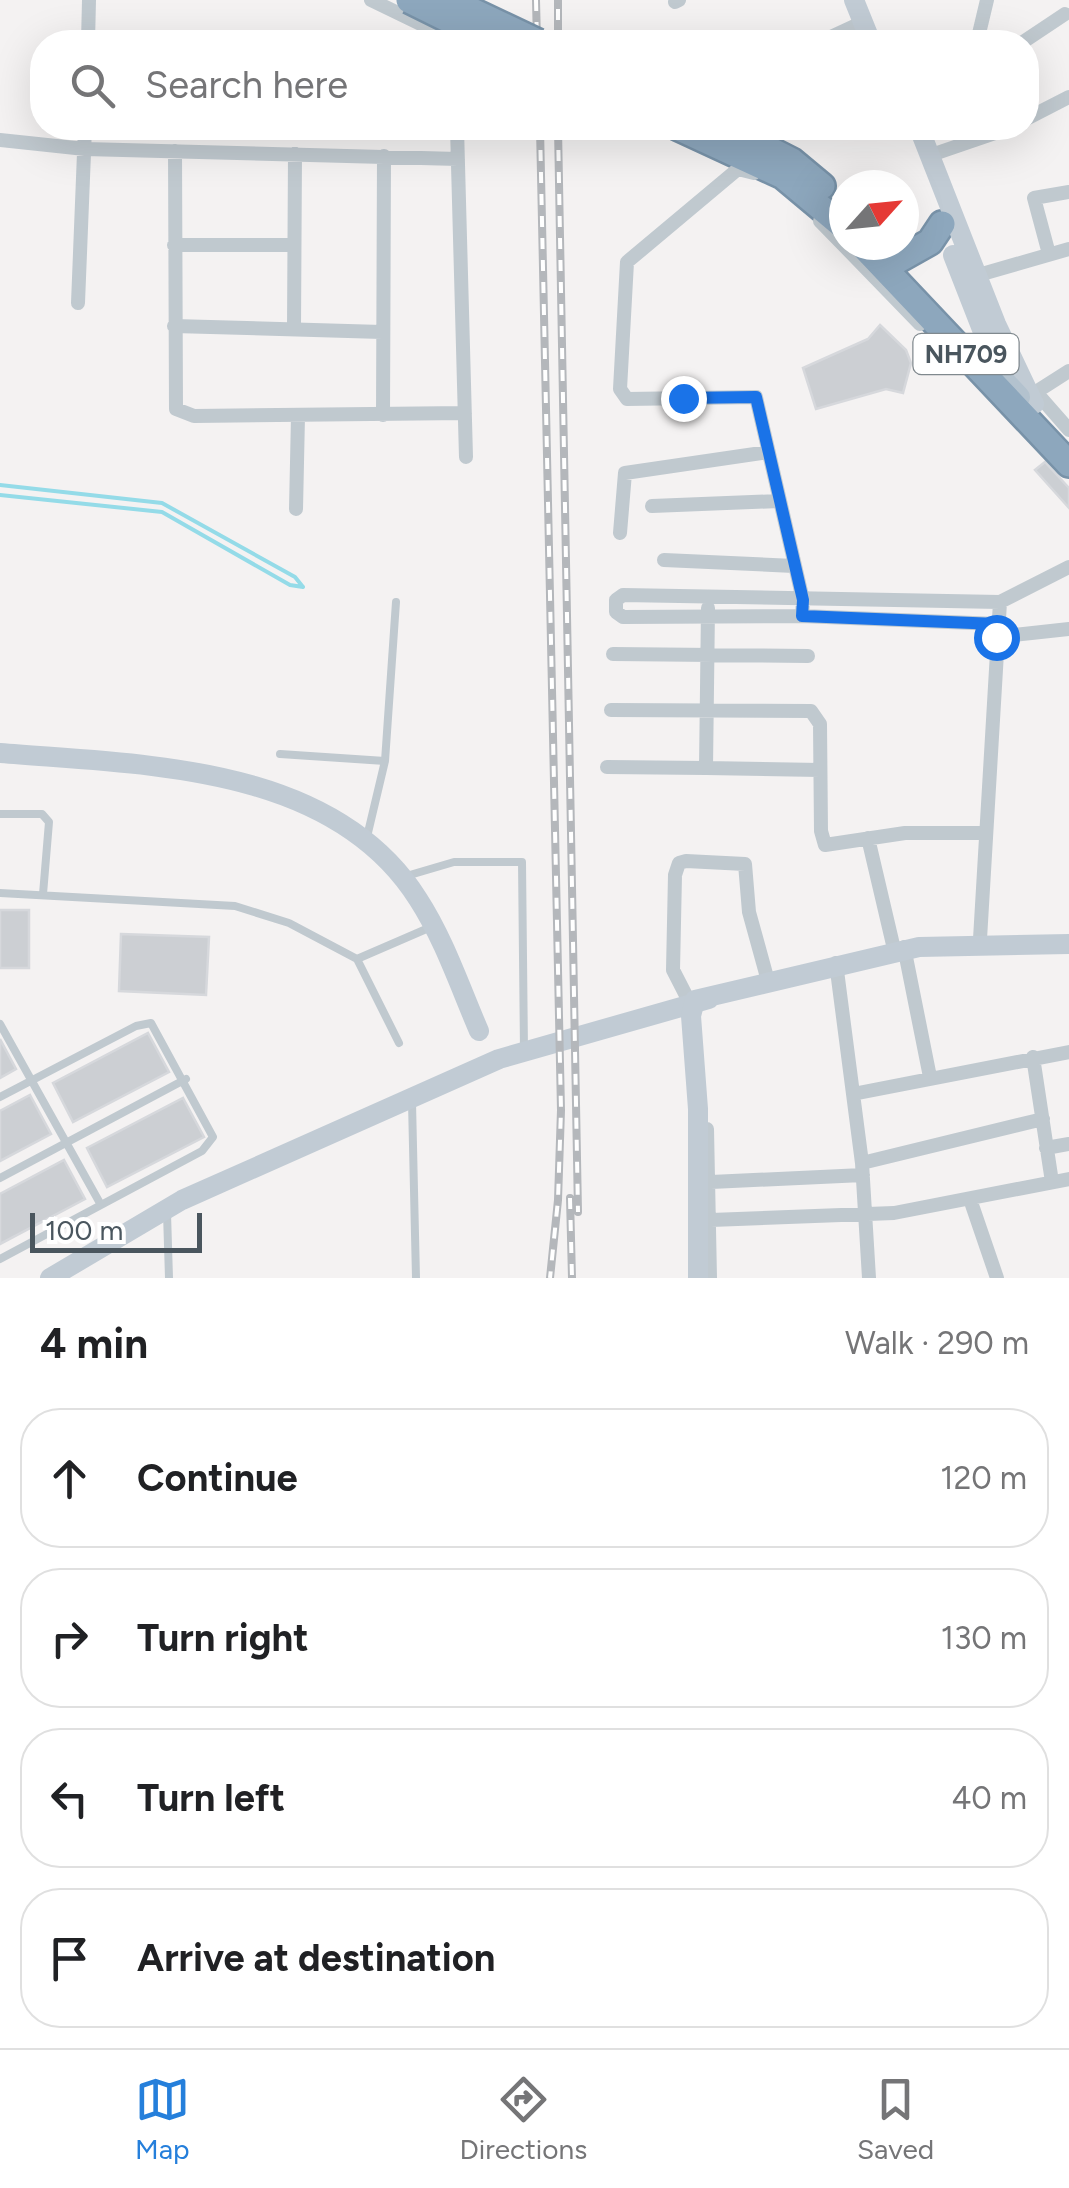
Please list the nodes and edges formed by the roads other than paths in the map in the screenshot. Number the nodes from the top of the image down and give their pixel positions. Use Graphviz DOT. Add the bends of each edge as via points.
graph roads {
  1 [pos="89,0"];
  2 [pos="370,0"];
  3 [pos="410,0"];
  4 [pos="448,0"];
  5 [pos="854,0"];
  6 [pos="869,0"];
  7 [pos="987,0"];
  8 [pos="1056,0"];
  9 [pos="1067,17"];
  10 [pos="863,22"];
  11 [pos="88,30"];
  12 [pos="428,30"];
  13 [pos="447,30"];
  14 [pos="470,30"];
  15 [pos="512,30"];
  16 [pos="846,30"];
  17 [pos="866,30"];
  18 [pos="881,30"];
  19 [pos="980,30"];
  20 [pos="1039,33"];
  21 [pos="1069,98"];
  22 [pos="1039,113"];
  23 [pos="0,140"];
  24 [pos="85,140"];
  25 [pos="457,140"];
  26 [pos="712,140"];
  27 [pos="745,140"];
  28 [pos="909,140"];
  29 [pos="926,140"];
  30 [pos="929,140"];
  31 [pos="976,140"];
  32 [pos="85,149"];
  33 [pos="174,151"];
  34 [pos="295,154"];
  35 [pos="937,154"];
  36 [pos="384,156"];
  37 [pos="458,159"];
  38 [pos="788,168"];
  39 [pos="1069,192"];
  40 [pos="829,196"];
  41 [pos="829,211"];
  42 [pos="942,224"];
  43 [pos="174,245"];
  44 [pos="294,245"];
  45 [pos="919,245"];
  46 [pos="1069,249"];
  47 [pos="1049,254"];
  48 [pos="879,260"];
  49 [pos="897,260"];
  50 [pos="982,274"];
  51 [pos="78,303"];
  52 [pos="174,326"];
  53 [pos="294,330"];
  54 [pos="382,332"];
  55 [pos="989,356"];
  56 [pos="1069,371"];
  57 [pos="1035,398"];
  58 [pos="465,413"];
  59 [pos="383,415"];
  60 [pos="298,416"];
  61 [pos="1069,430"];
  62 [pos="1069,442"];
  63 [pos="1069,450"];
  64 [pos="768,452"];
  65 [pos="466,457"];
  66 [pos="1069,464"];
  67 [pos="1069,478"];
  68 [pos="779,501"];
  69 [pos="652,506"];
  70 [pos="296,509"];
  71 [pos="620,533"];
  72 [pos="664,560"];
  73 [pos="794,566"];
  74 [pos="1069,567"];
  75 [pos="707,597"];
  76 [pos="396,602"];
  77 [pos="1000,602"];
  78 [pos="802,608"];
  79 [pos="709,617"];
  80 [pos="1069,629"];
  81 [pos="997,631"];
  82 [pos="612,654"];
  83 [pos="708,654"];
  84 [pos="808,656"];
  85 [pos="612,710"];
  86 [pos="709,710"];
  87 [pos="0,753"];
  88 [pos="280,754"];
  89 [pos="386,760"];
  90 [pos="607,768"];
  91 [pos="706,768"];
  92 [pos="820,770"];
  93 [pos="0,814"];
  94 [pos="984,833"];
  95 [pos="868,838"];
  96 [pos="366,841"];
  97 [pos="401,878"];
  98 [pos="0,893"];
  99 [pos="44,894"];
  100 [pos="432,926"];
  101 [pos="980,939"];
  102 [pos="1068,945"];
  103 [pos="899,948"];
  104 [pos="357,959"];
  105 [pos="836,963"];
  106 [pos="768,981"];
  107 [pos="692,1004"];
  108 [pos="0,1024"];
  109 [pos="479,1031"];
  110 [pos="399,1043"];
  111 [pos="524,1050"];
  112 [pos="1069,1052"];
  113 [pos="1033,1058"];
  114 [pos="930,1077"];
  115 [pos="32,1080"];
  116 [pos="186,1080"];
  117 [pos="853,1094"];
  118 [pos="0,1097"];
  119 [pos="412,1097"];
  120 [pos="1043,1119"];
  121 [pos="67,1143"];
  122 [pos="1069,1144"];
  123 [pos="1046,1148"];
  124 [pos="863,1169"];
  125 [pos="0,1178"];
  126 [pos="1069,1180"];
  127 [pos="711,1182"];
  128 [pos="1052,1182"];
  129 [pos="971,1202"];
  130 [pos="102,1205"];
  131 [pos="166,1208"];
  132 [pos="867,1215"];
  133 [pos="711,1220"];
  134 [pos="0,1259"];
  135 [pos="50,1278"];
  136 [pos="170,1278"];
  137 [pos="416,1278"];
  138 [pos="698,1278"];
  139 [pos="710,1278"];
  140 [pos="868,1278"];
  141 [pos="996,1278"];
  1 -- 11 [label="street"];
  2 -- 12 [label="street"];
  3 -- 14 [label="highway, bridge"];
  4 -- 13 [label="street"];
  4 -- 15 [label="highway, bridge"];
  5 -- 10 [label="street"];
  6 -- 18 [label="street"];
  7 -- 19 [label="street"];
  8 -- 9 [label="street"];
  9 -- 20 [label="street"];
  10 -- 16 [label="street"];
  10 -- 17 [label="street"];
  21 -- 22 [label="street"];
  23 -- 32 [label="street"];
  24 -- 32 [label="street"];
  25 -- 37 [label="street"];
  26 -- 38 [label="highway"];
  27 -- 38 [label="highway"];
  28 -- 42 [label="street"];
  29 -- 55 [label="street"];
  30 -- 35 [label="street"];
  31 -- 35 [label="street"];
  32 -- 33 [label="street"];
  32 -- 51 [label="street"];
  33 -- 34 [label="street"];
  33 -- 43 [label="street"];
  34 -- 36 [label="street"];
  34 -- 44 [label="street"];
  35 -- 50 [label="street"];
  36 -- 37 [label="street"];
  36 -- 54 [label="street"];
  37 -- 58 [label="street"];
  38 -- 40 [label="highway"];
  38 -- 41 [label="highway"];
  39 -- 47 [label="street" via="1034,198"];
  42 -- 45 [label="highway" via="930,242"];
  42 -- 55 [label="street"];
  43 -- 44 [label="street"];
  43 -- 52 [label="street"];
  44 -- 53 [label="street"];
  46 -- 47 [label="street"];
  47 -- 50 [label="street"];
  48 -- 55 [label="highway, NH709"];
  49 -- 55 [label="highway, NH709"];
  50 -- 57 [label="street"];
  52 -- 53 [label="street"];
  52 -- 60 [label="street" via="176,409 194,416"];
  53 -- 54 [label="street"];
  54 -- 59 [label="street"];
  55 -- 57 [label="highway, NH709"];
  55 -- 63 [label="main road"];
  55 -- 66 [label="highway, NH709"];
  56 -- 57 [label="street"];
  57 -- 61 [label="street"];
  57 -- 62 [label="highway, NH709"];
  58 -- 59 [label="street"];
  58 -- 65 [label="street"];
  59 -- 60 [label="street"];
  60 -- 70 [label="street"];
  64 -- 67 [label="street" via="753,394 628,399 620,389 628,262 741,168 804,206"];
  64 -- 68 [label="street"];
  64 -- 71 [label="street" via="625,473"];
  68 -- 69 [label="street"];
  68 -- 73 [label="street"];
  72 -- 73 [label="street"];
  73 -- 78 [label="street"];
  74 -- 77 [label="street"];
  75 -- 78 [label="street"];
  75 -- 79 [label="street"];
  75 -- 79 [label="street" via="620,596 616,612"];
  76 -- 89 [label="lane"];
  77 -- 78 [label="street"];
  77 -- 81 [label="street"];
  78 -- 79 [label="street"];
  78 -- 81 [label="street"];
  79 -- 83 [label="street"];
  80 -- 81 [label="street"];
  81 -- 94 [label="street"];
  82 -- 83 [label="street"];
  83 -- 84 [label="street"];
  83 -- 86 [label="street"];
  85 -- 86 [label="street"];
  86 -- 91 [label="street"];
  86 -- 92 [label="street" via="816,713"];
  87 -- 96 [label="street" via="198,770 320,812"];
  88 -- 89 [label="lane"];
  89 -- 96 [label="lane"];
  90 -- 91 [label="street"];
  91 -- 92 [label="street"];
  92 -- 95 [label="street" via="825,845"];
  93 -- 99 [label="lane" via="42,814 50,822"];
  94 -- 95 [label="street"];
  94 -- 101 [label="street"];
  95 -- 103 [label="street"];
  96 -- 97 [label="street"];
  97 -- 100 [label="street"];
  97 -- 111 [label="lane" via="454,862 522,862"];
  98 -- 99 [label="lane"];
  99 -- 104 [label="lane" via="235,906 290,923"];
  100 -- 104 [label="lane"];
  100 -- 109 [label="street"];
  101 -- 102 [label="street"];
  101 -- 103 [label="street"];
  102 -- 138 [label="street, bridge" via="919,946 695,1000"];
  103 -- 105 [label="street"];
  103 -- 114 [label="street"];
  104 -- 110 [label="lane"];
  105 -- 106 [label="street"];
  105 -- 117 [label="street"];
  106 -- 107 [label="street"];
  106 -- 107 [label="street" via="749,912 745,864 686,861 675,875 673,970"];
  107 -- 111 [label="street"];
  107 -- 127 [label="street"];
  108 -- 115 [label="lane"];
  111 -- 119 [label="street"];
  112 -- 113 [label="street"];
  113 -- 114 [label="street"];
  113 -- 120 [label="street"];
  114 -- 117 [label="street"];
  115 -- 116 [label="lane" via="144,1022 158,1028"];
  115 -- 118 [label="lane"];
  115 -- 121 [label="lane"];
  116 -- 121 [label="lane"];
  116 -- 130 [label="lane" via="212,1128 209,1144"];
  117 -- 124 [label="street"];
  119 -- 131 [label="street"];
  119 -- 137 [label="lane"];
  120 -- 123 [label="street"];
  120 -- 124 [label="street"];
  121 -- 125 [label="lane"];
  121 -- 130 [label="lane"];
  122 -- 123 [label="street"];
  123 -- 128 [label="street"];
  124 -- 127 [label="street"];
  124 -- 132 [label="street"];
  126 -- 128 [label="street"];
  127 -- 133 [label="street"];
  128 -- 129 [label="street"];
  129 -- 132 [label="street"];
  129 -- 141 [label="street"];
  130 -- 134 [label="lane"];
  131 -- 135 [label="street"];
  131 -- 136 [label="lane"];
  132 -- 133 [label="street"];
  132 -- 140 [label="street"];
  133 -- 139 [label="street"];
}
